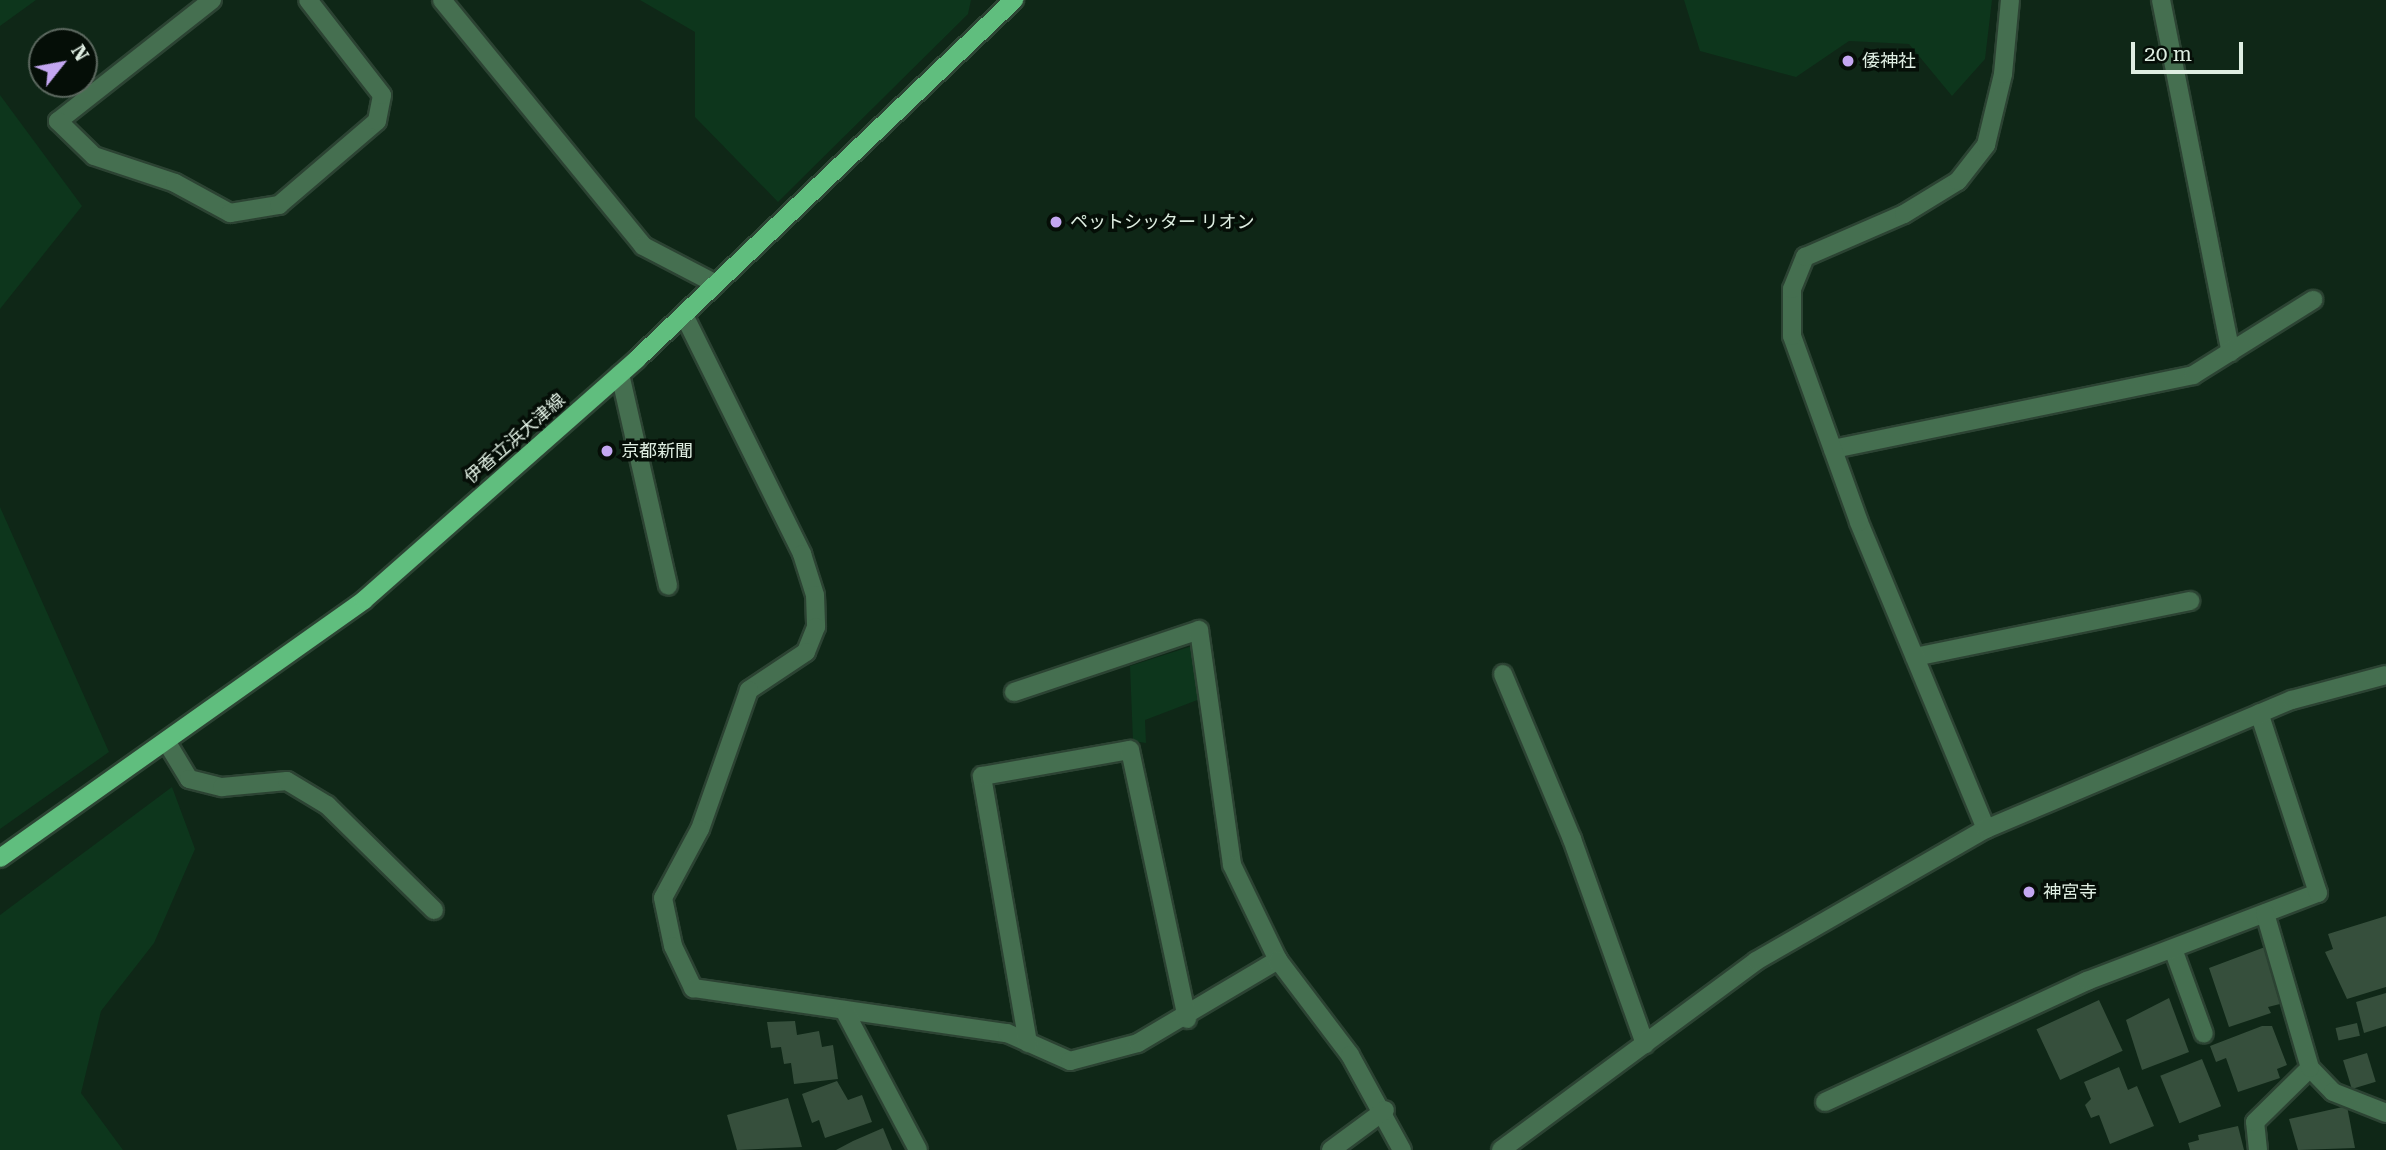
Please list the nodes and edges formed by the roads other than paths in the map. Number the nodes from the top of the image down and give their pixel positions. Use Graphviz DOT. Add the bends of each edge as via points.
graph roads {
  1 [pos="212,0"];
  2 [pos="442,0"];
  3 [pos="1014,0"];
  4 [pos="2010,0"];
  5 [pos="2161,0"];
  6 [pos="311,1"];
  7 [pos="716,284"];
  8 [pos="2313,300"];
  9 [pos="684,315"];
  10 [pos="2231,352"];
  11 [pos="620,374"];
  12 [pos="1833,449"];
  13 [pos="668,586"];
  14 [pos="2190,601"];
  15 [pos="1915,657"];
  16 [pos="1503,674"];
  17 [pos="2386,675"];
  18 [pos="1014,692"];
  19 [pos="2259,713"];
  20 [pos="166,741"];
  21 [pos="1986,829"];
  22 [pos="0,858"];
  23 [pos="433,911"];
  24 [pos="2264,913"];
  25 [pos="2173,949"];
  26 [pos="1278,960"];
  27 [pos="844,1010"];
  28 [pos="1187,1018"];
  29 [pos="2204,1034"];
  30 [pos="1028,1043"];
  31 [pos="1644,1044"];
  32 [pos="2310,1068"];
  33 [pos="1825,1102"];
  34 [pos="1385,1110"];
  35 [pos="2386,1113"];
  36 [pos="918,1150"];
  37 [pos="1331,1150"];
  38 [pos="1402,1150"];
  39 [pos="1501,1150"];
  40 [pos="2258,1150"];
  1 -- 6 [label="street" via="58,121 94,156 175,183 230,213 279,205 377,121 382,95"];
  2 -- 7 [label="street" via="643,246"];
  3 -- 7 [label="main road, 伊香立浜大津線"];
  4 -- 12 [label="street" via="2003,74 1986,145 1958,181 1904,214 1805,257 1792,289 1792,336"];
  5 -- 10 [label="street"];
  7 -- 9 [label="main road, 伊香立浜大津線"];
  8 -- 10 [label="street"];
  9 -- 11 [label="main road, 伊香立浜大津線"];
  9 -- 27 [label="street" via="802,554 815,595 816,627 806,652 749,690 699,830 663,898 673,946 693,988"];
  10 -- 12 [label="street" via="2193,375"];
  11 -- 13 [label="street"];
  11 -- 20 [label="main road, 伊香立浜大津線" via="364,600"];
  12 -- 15 [label="street"];
  14 -- 15 [label="street"];
  15 -- 21 [label="street"];
  16 -- 31 [label="street" via="1572,839"];
  17 -- 19 [label="street"];
  18 -- 26 [label="street" via="1199,629 1233,865"];
  19 -- 21 [label="street"];
  19 -- 24 [label="street" via="2318,893"];
  20 -- 22 [label="main road, 伊香立浜大津線"];
  20 -- 23 [label="street" via="189,779 222,788 286,781 327,805"];
  21 -- 31 [label="street" via="1756,961"];
  24 -- 25 [label="street"];
  24 -- 32 [label="street"];
  25 -- 29 [label="street"];
  25 -- 33 [label="street" via="2087,981"];
  26 -- 28 [label="street"];
  26 -- 34 [label="street"];
  27 -- 30 [label="street" via="993,1031"];
  27 -- 36 [label="street"];
  28 -- 30 [label="street" via="1138,1043 1070,1061"];
  28 -- 30 [label="street" via="1129,750 982,776"];
  31 -- 39 [label="street"];
  32 -- 35 [label="street" via="2333,1092"];
  32 -- 40 [label="street" via="2255,1122"];
  34 -- 37 [label="street"];
  34 -- 38 [label="street"];
}
